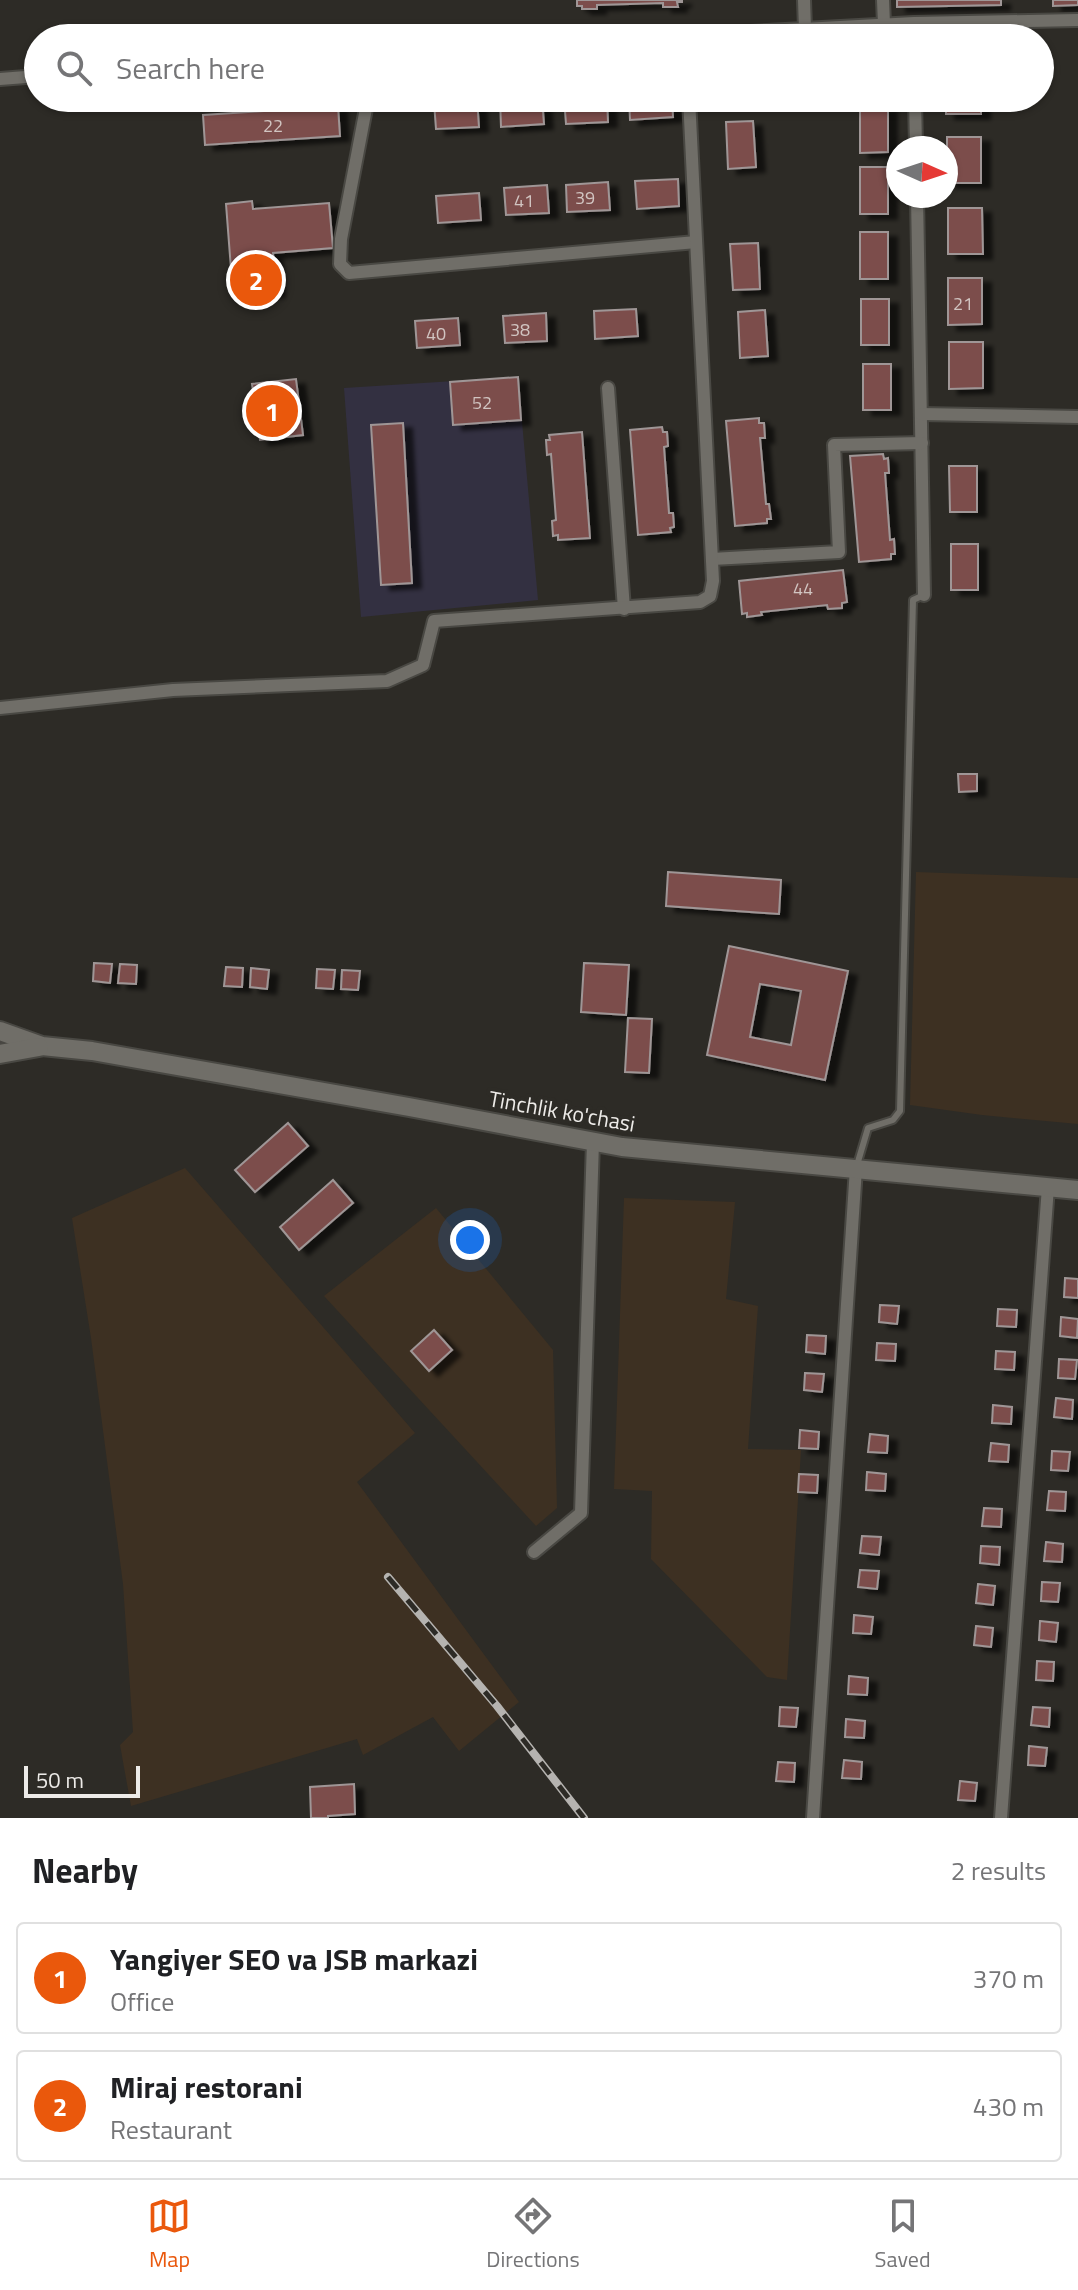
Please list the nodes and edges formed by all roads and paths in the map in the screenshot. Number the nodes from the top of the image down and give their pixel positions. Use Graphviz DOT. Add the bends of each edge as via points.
graph roads {
  1 [pos="804,0"];
  2 [pos="883,0"];
  3 [pos="1078,20"];
  4 [pos="914,23"];
  5 [pos="805,24"];
  6 [pos="884,24"];
  7 [pos="24,77"];
  8 [pos="0,79"];
  9 [pos="365,112"];
  10 [pos="690,112"];
  11 [pos="915,112"];
  12 [pos="916,136"];
  13 [pos="917,208"];
  14 [pos="696,242"];
  15 [pos="608,388"];
  16 [pos="921,414"];
  17 [pos="1078,417"];
  18 [pos="922,443"];
  19 [pos="712,559"];
  20 [pos="924,595"];
  21 [pos="624,609"];
  22 [pos="0,708"];
  23 [pos="0,1031"];
  24 [pos="42,1046"];
  25 [pos="0,1054"];
  26 [pos="593,1142"];
  27 [pos="856,1168"];
  28 [pos="1048,1187"];
  29 [pos="1078,1190"];
  30 [pos="534,1552"];
  31 [pos="813,1818"];
  32 [pos="1001,1818"];
  1 -- 5 [label="street"];
  2 -- 6 [label="street"];
  3 -- 4 [label="street"];
  4 -- 6 [label="street"];
  7 -- 8 [label="street"];
  9 -- 14 [label="street" via="341,239 340,264 349,273"];
  10 -- 14 [label="street"];
  11 -- 12 [label="street"];
  13 -- 16 [label="street"];
  14 -- 19 [label="street"];
  15 -- 21 [label="street"];
  16 -- 17 [label="street"];
  16 -- 18 [label="street"];
  18 -- 19 [label="street" via="834,445 839,552"];
  18 -- 20 [label="street"];
  19 -- 21 [label="street" via="710,596 700,602"];
  20 -- 27 [label="lane" via="913,600 900,1111 893,1120 868,1128"];
  21 -- 22 [label="street" via="434,621 423,665 387,681 173,690"];
  23 -- 24 [label="main road, Tinchlik ko'chasi"];
  24 -- 25 [label="main road, Tinchlik ko'chasi"];
  24 -- 26 [label="main road, Tinchlik ko'chasi"];
  26 -- 27 [label="main road, Tinchlik ko'chasi"];
  26 -- 30 [label="street" via="581,1513"];
  27 -- 28 [label="main road, Tinchlik ko'chasi"];
  27 -- 31 [label="street"];
  28 -- 29 [label="main road, Tinchlik ko'chasi"];
  28 -- 32 [label="street"];
}
